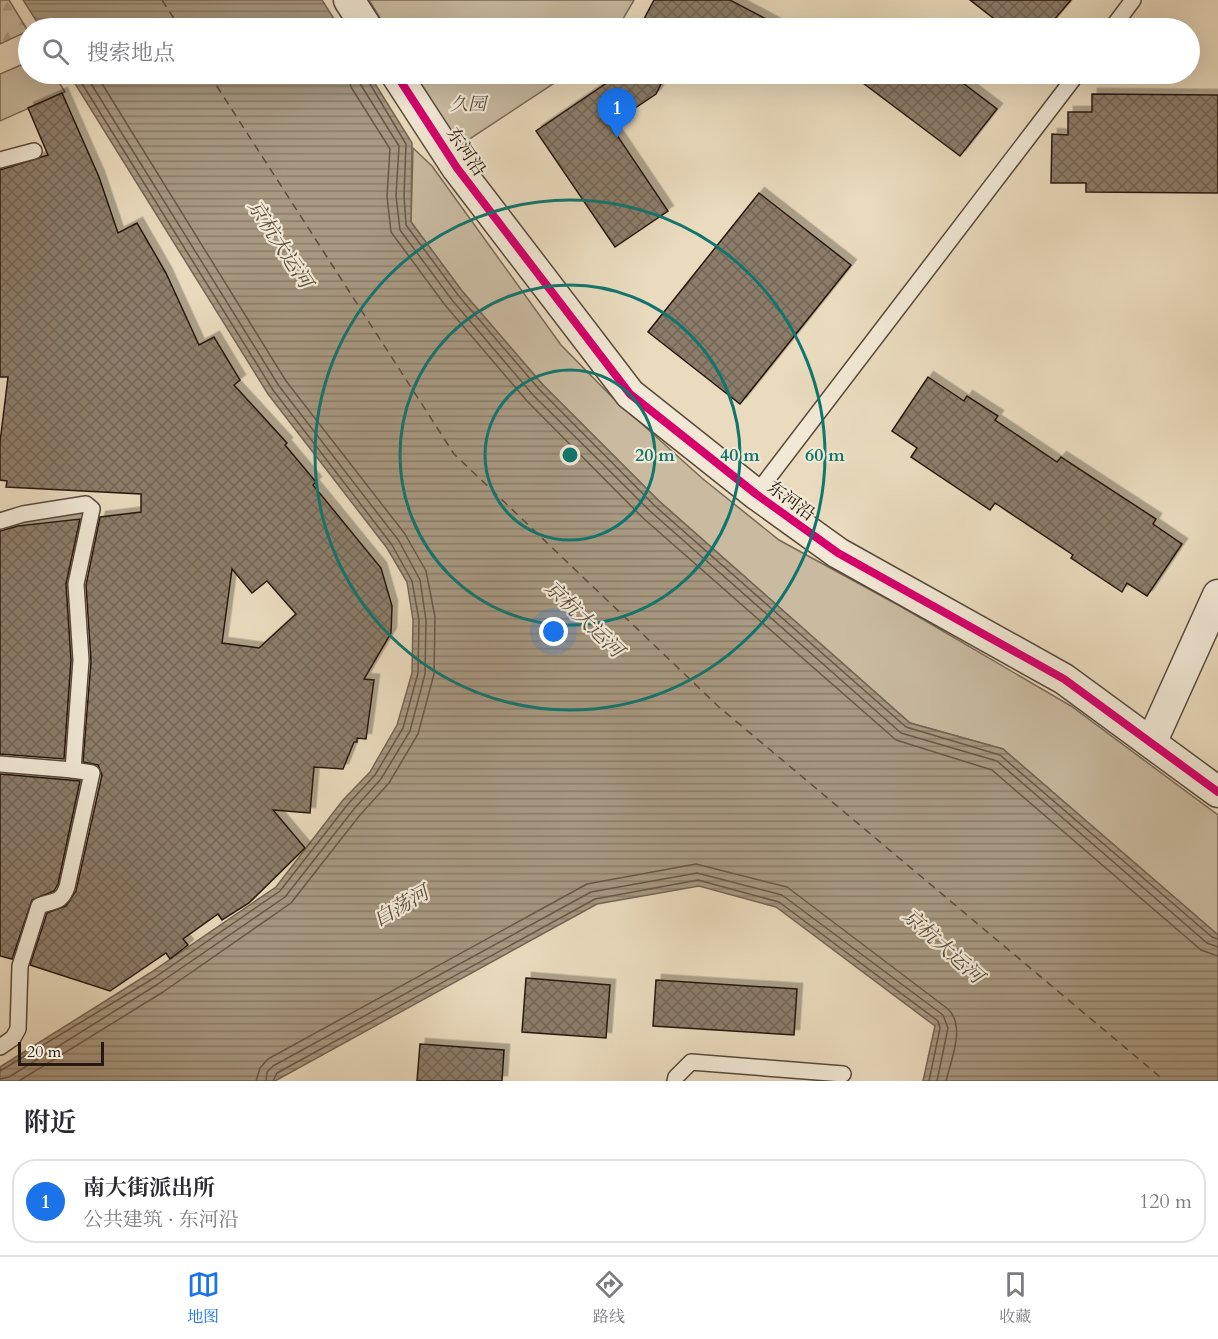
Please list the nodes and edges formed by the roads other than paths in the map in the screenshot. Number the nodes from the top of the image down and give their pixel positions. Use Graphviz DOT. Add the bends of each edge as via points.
graph roads {
  1 [pos="349,0"];
  2 [pos="1133,0"];
  3 [pos="361,18"];
  4 [pos="1120,18"];
  5 [pos="402,84"];
  6 [pos="1069,84"];
  7 [pos="34,151"];
  8 [pos="0,160"];
  9 [pos="756,494"];
  10 [pos="0,521"];
  11 [pos="1218,595"];
  12 [pos="1152,741"];
  13 [pos="0,764"];
  14 [pos="74,770"];
  15 [pos="1218,792"];
  16 [pos="0,1047"];
  17 [pos="843,1074"];
  18 [pos="675,1081"];
  1 -- 3 [label="street"];
  2 -- 4 [label="lane"];
  5 -- 9 [label="street, 东河沿" via="457,168 630,394"];
  6 -- 9 [label="lane"];
  7 -- 8 [label="lane"];
  9 -- 12 [label="street, 东河沿" via="838,553 1064,679"];
  10 -- 14 [label="lane" via="86,504 92,509 76,584 81,660"];
  11 -- 12 [label="street"];
  12 -- 15 [label="street, 东河沿"];
  13 -- 14 [label="lane"];
  14 -- 16 [label="lane" via="92,774 67,887 55,903 39,906 20,966 18,1029"];
  17 -- 18 [label="lane" via="691,1062"];
}
